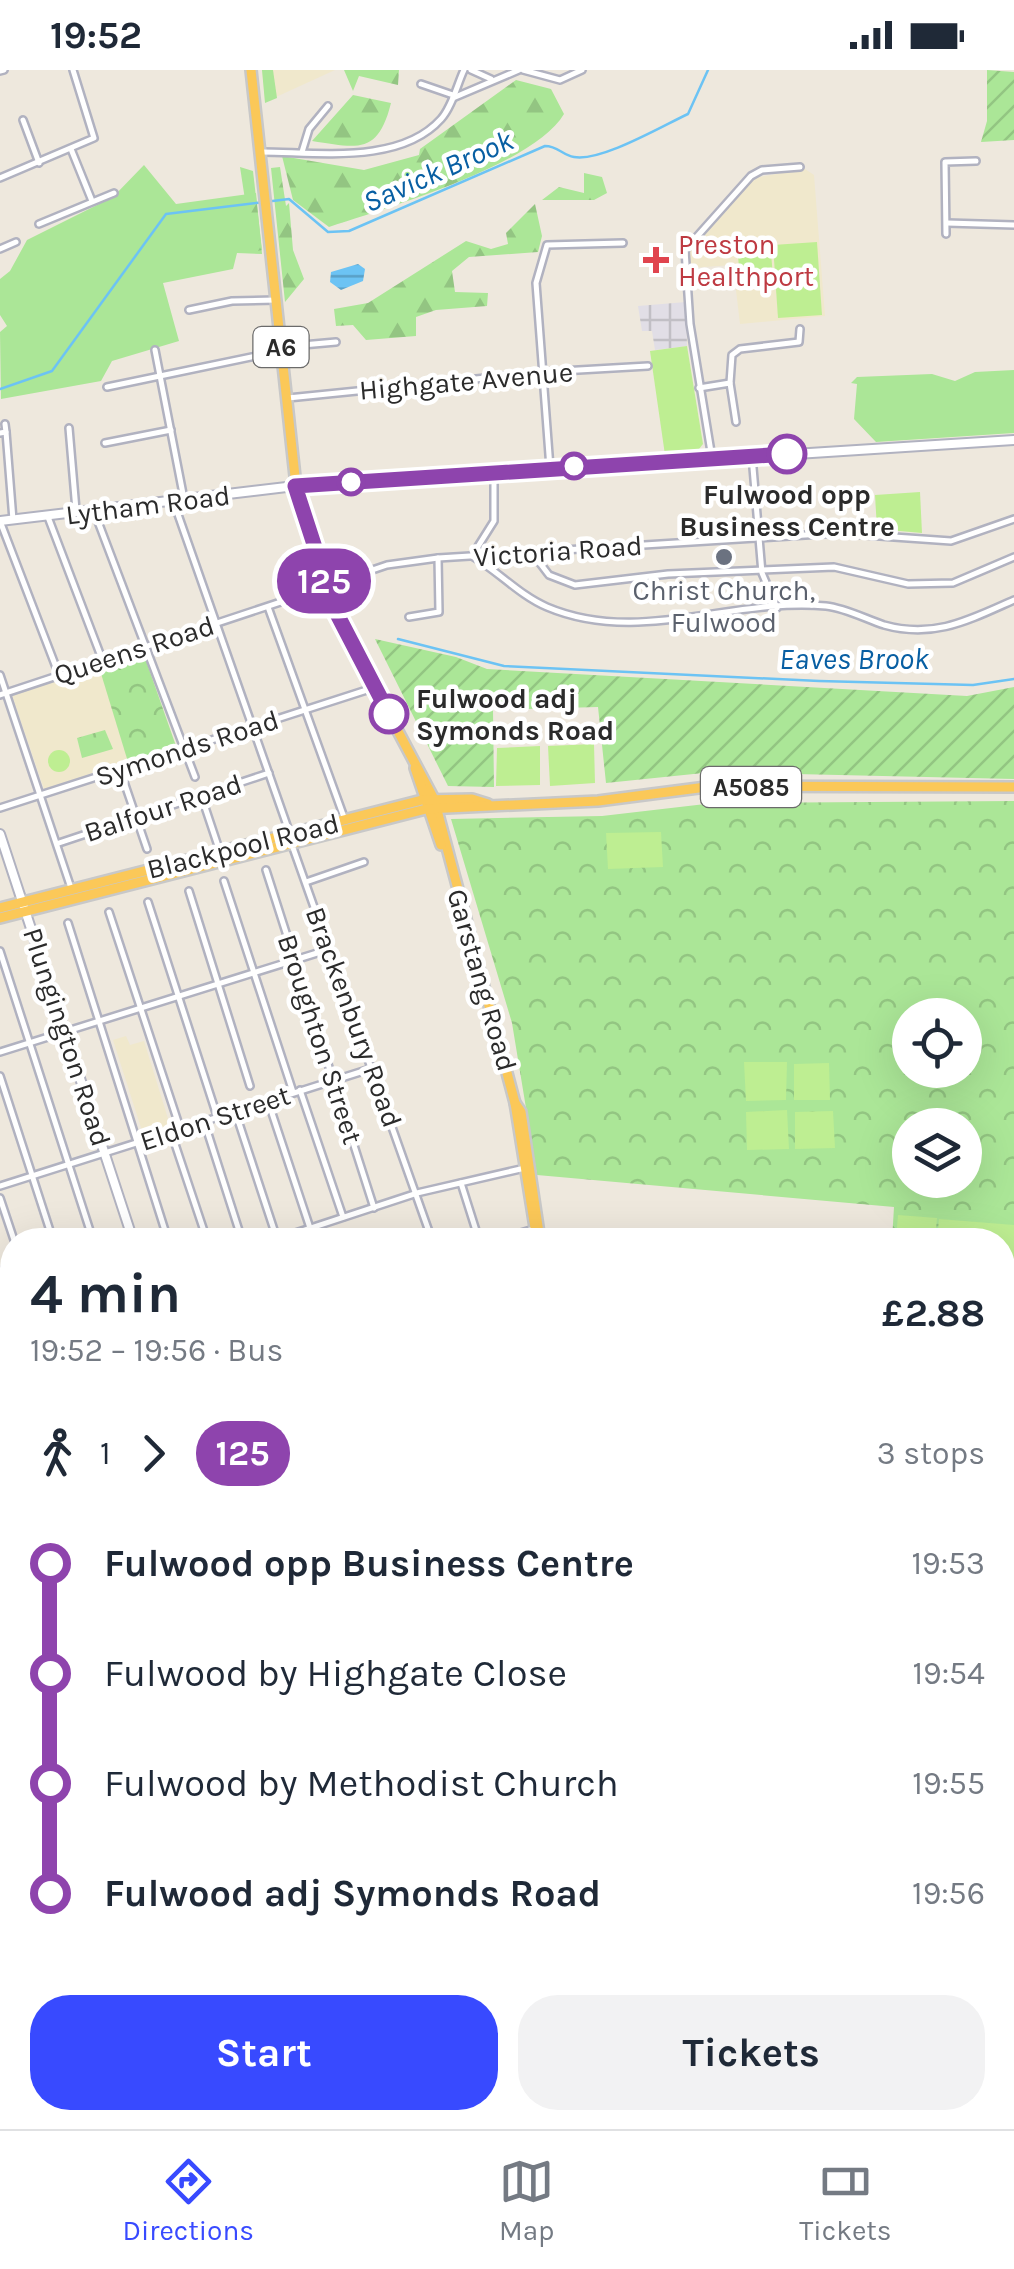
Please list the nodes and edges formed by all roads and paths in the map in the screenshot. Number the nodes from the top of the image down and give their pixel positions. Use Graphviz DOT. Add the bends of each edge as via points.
graph roads {
  1 [pos="72,70"];
  2 [pos="252,70"];
  3 [pos="468,70"];
  4 [pos="521,70"];
  5 [pos="582,70"];
  6 [pos="492,80"];
  7 [pos="421,84"];
  8 [pos="452,97"];
  9 [pos="328,106"];
  10 [pos="23,120"];
  11 [pos="71,149"];
  12 [pos="260,152"];
  13 [pos="302,152"];
  14 [pos="976,161"];
  15 [pos="40,162"];
  16 [pos="800,168"];
  17 [pos="0,178"];
  18 [pos="114,192"];
  19 [pos="92,201"];
  20 [pos="946,223"];
  21 [pos="39,224"];
  22 [pos="1014,225"];
  23 [pos="946,234"];
  24 [pos="16,242"];
  25 [pos="623,244"];
  26 [pos="0,249"];
  27 [pos="276,300"];
  28 [pos="189,310"];
  29 [pos="800,329"];
  30 [pos="336,342"];
  31 [pos="281,349"];
  32 [pos="155,350"];
  33 [pos="648,366"];
  34 [pos="544,372"];
  35 [pos="161,375"];
  36 [pos="730,384"];
  37 [pos="107,387"];
  38 [pos="699,388"];
  39 [pos="286,398"];
  40 [pos="736,422"];
  41 [pos="5,424"];
  42 [pos="68,428"];
  43 [pos="171,430"];
  44 [pos="3,432"];
  45 [pos="1014,440"];
  46 [pos="105,443"];
  47 [pos="752,456"];
  48 [pos="712,458"];
  49 [pos="550,468"];
  50 [pos="494,472"];
  51 [pos="295,486"];
  52 [pos="185,502"];
  53 [pos="174,504"];
  54 [pos="94,511"];
  55 [pos="76,513"];
  56 [pos="48,517"];
  57 [pos="1014,519"];
  58 [pos="13,520"];
  59 [pos="0,521"];
  60 [pos="756,537"];
  61 [pos="532,553"];
  62 [pos="472,556"];
  63 [pos="1014,557"];
  64 [pos="438,558"];
  65 [pos="762,573"];
  66 [pos="340,581"];
  67 [pos="326,587"];
  68 [pos="1014,600"];
  69 [pos="268,608"];
  70 [pos="778,608"];
  71 [pos="409,617"];
  72 [pos="216,622"];
  73 [pos="145,646"];
  74 [pos="102,660"];
  75 [pos="0,674"];
  76 [pos="59,675"];
  77 [pos="375,688"];
  78 [pos="3,694"];
  79 [pos="304,710"];
  80 [pos="254,727"];
  81 [pos="184,749"];
  82 [pos="120,770"];
  83 [pos="269,772"];
  84 [pos="415,772"];
  85 [pos="195,777"];
  86 [pos="1014,786"];
  87 [pos="41,795"];
  88 [pos="201,795"];
  89 [pos="430,804"];
  90 [pos="488,804"];
  91 [pos="398,805"];
  92 [pos="460,807"];
  93 [pos="0,808"];
  94 [pos="136,817"];
  95 [pos="345,820"];
  96 [pos="442,829"];
  97 [pos="0,834"];
  98 [pos="291,838"];
  99 [pos="58,843"];
  100 [pos="148,849"];
  101 [pos="220,852"];
  102 [pos="3,854"];
  103 [pos="447,858"];
  104 [pos="364,862"];
  105 [pos="266,870"];
  106 [pos="224,882"];
  107 [pos="306,882"];
  108 [pos="71,890"];
  109 [pos="189,893"];
  110 [pos="149,905"];
  111 [pos="23,906"];
  112 [pos="0,908"];
  113 [pos="109,913"];
  114 [pos="0,918"];
  115 [pos="69,924"];
  116 [pos="330,948"];
  117 [pos="0,951"];
  118 [pos="295,960"];
  119 [pos="253,972"];
  120 [pos="217,985"];
  121 [pos="177,998"];
  122 [pos="141,1009"];
  123 [pos="100,1021"];
  124 [pos="64,1032"];
  125 [pos="27,1044"];
  126 [pos="0,1052"];
  127 [pos="373,1068"];
  128 [pos="0,1076"];
  129 [pos="333,1080"];
  130 [pos="250,1086"];
  131 [pos="296,1091"];
  132 [pos="268,1101"];
  133 [pos="235,1111"];
  134 [pos="217,1116"];
  135 [pos="204,1121"];
  136 [pos="180,1129"];
  137 [pos="171,1132"];
  138 [pos="137,1143"];
  139 [pos="105,1153"];
  140 [pos="69,1165"];
  141 [pos="528,1168"];
  142 [pos="32,1176"];
  143 [pos="461,1183"];
  144 [pos="0,1186"];
  145 [pos="417,1193"];
  146 [pos="0,1198"];
  147 [pos="374,1208"];
  148 [pos="343,1217"];
  149 [pos="10,1228"];
  150 [pos="49,1228"];
  151 [pos="89,1228"];
  152 [pos="129,1228"];
  153 [pos="164,1228"];
  154 [pos="202,1228"];
  155 [pos="238,1228"];
  156 [pos="271,1228"];
  157 [pos="310,1228"];
  158 [pos="428,1228"];
  159 [pos="476,1228"];
  160 [pos="536,1228"];
  1 -- 11 [label="street" via="94,138"];
  2 -- 12 [label="highway, A6"];
  3 -- 6 [label="street"];
  3 -- 8 [label="street"];
  4 -- 5 [label="street" via="560,80"];
  4 -- 6 [label="street"];
  6 -- 8 [label="street"];
  7 -- 8 [label="street"];
  8 -- 13 [label="street" via="443,117 416,137 371,151"];
  9 -- 13 [label="street" via="309,129"];
  10 -- 15 [label="street"];
  11 -- 15 [label="street"];
  11 -- 19 [label="street"];
  12 -- 13 [label="street"];
  12 -- 27 [label="highway, Garstang Road / A6"];
  14 -- 20 [label="street" via="945,162"];
  15 -- 17 [label="street"];
  16 -- 38 [label="street" via="751,176 685,250"];
  18 -- 19 [label="street"];
  19 -- 21 [label="street"];
  20 -- 22 [label="street"];
  20 -- 23 [label="street"];
  24 -- 26 [label="street"];
  25 -- 34 [label="street" via="547,245 536,283"];
  27 -- 28 [label="street"];
  27 -- 31 [label="highway, Garstang Road / A6"];
  29 -- 36 [label="street" via="799,342 732,355"];
  30 -- 31 [label="street"];
  31 -- 35 [label="street"];
  31 -- 39 [label="highway, Garstang Road / A6"];
  32 -- 35 [label="street"];
  33 -- 34 [label="street, Highgate Avenue"];
  34 -- 39 [label="street, Highgate Avenue"];
  34 -- 49 [label="street"];
  35 -- 37 [label="street"];
  35 -- 43 [label="street"];
  36 -- 38 [label="street"];
  36 -- 40 [label="street"];
  38 -- 48 [label="street"];
  39 -- 51 [label="highway, Garstang Road / A6"];
  41 -- 44 [label="street"];
  42 -- 55 [label="street"];
  43 -- 46 [label="street"];
  43 -- 52 [label="street"];
  44 -- 58 [label="street"];
  45 -- 47 [label="street, Lytham Road"];
  47 -- 48 [label="street, Lytham Road"];
  47 -- 60 [label="street"];
  48 -- 49 [label="street, Lytham Road"];
  49 -- 50 [label="street, Lytham Road"];
  50 -- 51 [label="street, Lytham Road"];
  50 -- 62 [label="street" via="494,521"];
  51 -- 52 [label="street, Lytham Road"];
  51 -- 67 [label="highway, Garstang Road / A6"];
  52 -- 53 [label="street, Lytham Road"];
  53 -- 54 [label="street, Lytham Road"];
  53 -- 72 [label="street, Brackenbury Road"];
  54 -- 55 [label="street, Lytham Road"];
  54 -- 73 [label="street"];
  55 -- 56 [label="street, Lytham Road"];
  56 -- 58 [label="street, Lytham Road"];
  56 -- 74 [label="street"];
  57 -- 60 [label="street, Victoria Road" via="951,541 837,533"];
  58 -- 59 [label="street, Lytham Road"];
  59 -- 76 [label="street"];
  60 -- 61 [label="street, Victoria Road"];
  60 -- 65 [label="street"];
  61 -- 62 [label="street, Victoria Road"];
  61 -- 65 [label="street" via="549,575 575,585 668,574"];
  62 -- 64 [label="street, Victoria Road"];
  62 -- 70 [label="street" via="549,608 604,621 670,622"];
  63 -- 65 [label="street" via="954,583 908,584 834,567"];
  64 -- 66 [label="street, Victoria Road"];
  64 -- 71 [label="street" via="439,612"];
  65 -- 70 [label="street"];
  67 -- 69 [label="street, Queens Road"];
  67 -- 77 [label="highway, Garstang Road / A6"];
  68 -- 70 [label="street" via="927,632 828,606"];
  69 -- 72 [label="street, Queens Road"];
  69 -- 79 [label="street"];
  72 -- 73 [label="street, Queens Road"];
  72 -- 80 [label="street, Brackenbury Road"];
  73 -- 74 [label="street, Queens Road"];
  73 -- 81 [label="street"];
  74 -- 76 [label="street, Queens Road"];
  75 -- 78 [label="street"];
  76 -- 78 [label="street, Queens Road"];
  77 -- 79 [label="street, Symonds Road"];
  77 -- 84 [label="highway, Garstang Road / A6"];
  78 -- 87 [label="street"];
  79 -- 80 [label="street, Symonds Road"];
  79 -- 95 [label="street"];
  80 -- 81 [label="street, Symonds Road"];
  80 -- 83 [label="street, Brackenbury Road"];
  81 -- 82 [label="street, Symonds Road"];
  81 -- 85 [label="street"];
  82 -- 87 [label="street, Symonds Road"];
  82 -- 94 [label="street"];
  83 -- 88 [label="street, Balfour Road"];
  83 -- 98 [label="street, Brackenbury Road"];
  84 -- 89 [label="highway, Garstang Road / A6"];
  84 -- 91 [label="highway"];
  86 -- 90 [label="highway, Blackpool Road / A5085" via="714,786 598,801"];
  87 -- 93 [label="street, Symonds Road"];
  87 -- 99 [label="street"];
  88 -- 94 [label="street, Balfour Road"];
  88 -- 101 [label="street"];
  89 -- 90 [label="highway, Blackpool Road / A5085"];
  89 -- 91 [label="highway, Blackpool Road / A5085"];
  89 -- 92 [label="highway, Blackpool Road / A5085"];
  89 -- 96 [label="highway, Garstang Road / A6"];
  89 -- 98 [label="highway, Blackpool Road / A5085"];
  89 -- 103 [label="highway, Garstang Road / A6"];
  90 -- 92 [label="highway, Blackpool Road / A5085"];
  91 -- 95 [label="highway, Blackpool Road / A5085"];
  92 -- 96 [label="highway"];
  94 -- 99 [label="street, Balfour Road"];
  94 -- 100 [label="street"];
  95 -- 98 [label="highway, Blackpool Road / A5085"];
  96 -- 103 [label="highway, Garstang Road / A6"];
  97 -- 102 [label="street, Plungington Road"];
  98 -- 101 [label="highway, Blackpool Road / A5085"];
  98 -- 107 [label="street, Brackenbury Road"];
  98 -- 111 [label="highway, Blackpool Road / A5085"];
  99 -- 108 [label="street"];
  101 -- 108 [label="highway, Blackpool Road / A5085"];
  102 -- 111 [label="street, Plungington Road"];
  103 -- 141 [label="highway, Garstang Road / A6" via="497,1024"];
  104 -- 107 [label="street"];
  105 -- 118 [label="street, Broughton Street"];
  106 -- 119 [label="street"];
  107 -- 116 [label="street, Brackenbury Road"];
  108 -- 111 [label="highway, Blackpool Road / A5085"];
  109 -- 120 [label="street"];
  110 -- 121 [label="street"];
  111 -- 112 [label="highway, Blackpool Road / A5085"];
  111 -- 114 [label="highway, Blackpool Road / A5085"];
  111 -- 124 [label="street, Plungington Road"];
  113 -- 122 [label="street"];
  115 -- 123 [label="street"];
  116 -- 118 [label="street"];
  116 -- 127 [label="street, Brackenbury Road"];
  117 -- 125 [label="street"];
  118 -- 119 [label="street"];
  118 -- 129 [label="street, Broughton Street"];
  119 -- 120 [label="street"];
  119 -- 131 [label="street"];
  120 -- 121 [label="street"];
  120 -- 130 [label="street"];
  121 -- 122 [label="street"];
  121 -- 134 [label="street"];
  122 -- 123 [label="street"];
  122 -- 136 [label="street"];
  123 -- 124 [label="street"];
  123 -- 138 [label="street"];
  124 -- 125 [label="street"];
  124 -- 139 [label="street, Plungington Road"];
  125 -- 126 [label="street"];
  125 -- 140 [label="street"];
  127 -- 129 [label="street, Eldon Street"];
  127 -- 145 [label="street, Brackenbury Road"];
  128 -- 142 [label="street"];
  129 -- 131 [label="street, Eldon Street"];
  129 -- 147 [label="street, Broughton Street"];
  131 -- 132 [label="street, Eldon Street"];
  131 -- 148 [label="street"];
  132 -- 133 [label="street, Eldon Street"];
  132 -- 157 [label="street"];
  133 -- 134 [label="street, Eldon Street"];
  133 -- 156 [label="street"];
  134 -- 135 [label="street, Eldon Street"];
  135 -- 136 [label="street, Eldon Street"];
  135 -- 155 [label="street"];
  136 -- 137 [label="street, Eldon Street"];
  137 -- 138 [label="street, Eldon Street"];
  137 -- 154 [label="street"];
  138 -- 139 [label="street, Eldon Street"];
  138 -- 153 [label="street"];
  139 -- 140 [label="street, Eldon Street"];
  139 -- 152 [label="street, Plungington Road"];
  140 -- 142 [label="street, Eldon Street"];
  140 -- 151 [label="street"];
  141 -- 143 [label="street"];
  141 -- 160 [label="highway, Garstang Road / A6"];
  142 -- 144 [label="street, Eldon Street"];
  142 -- 150 [label="street"];
  143 -- 145 [label="street"];
  143 -- 159 [label="street"];
  145 -- 147 [label="street"];
  145 -- 158 [label="street, Brackenbury Road"];
  146 -- 149 [label="street"];
  147 -- 148 [label="street"];
  148 -- 157 [label="street"];
}
